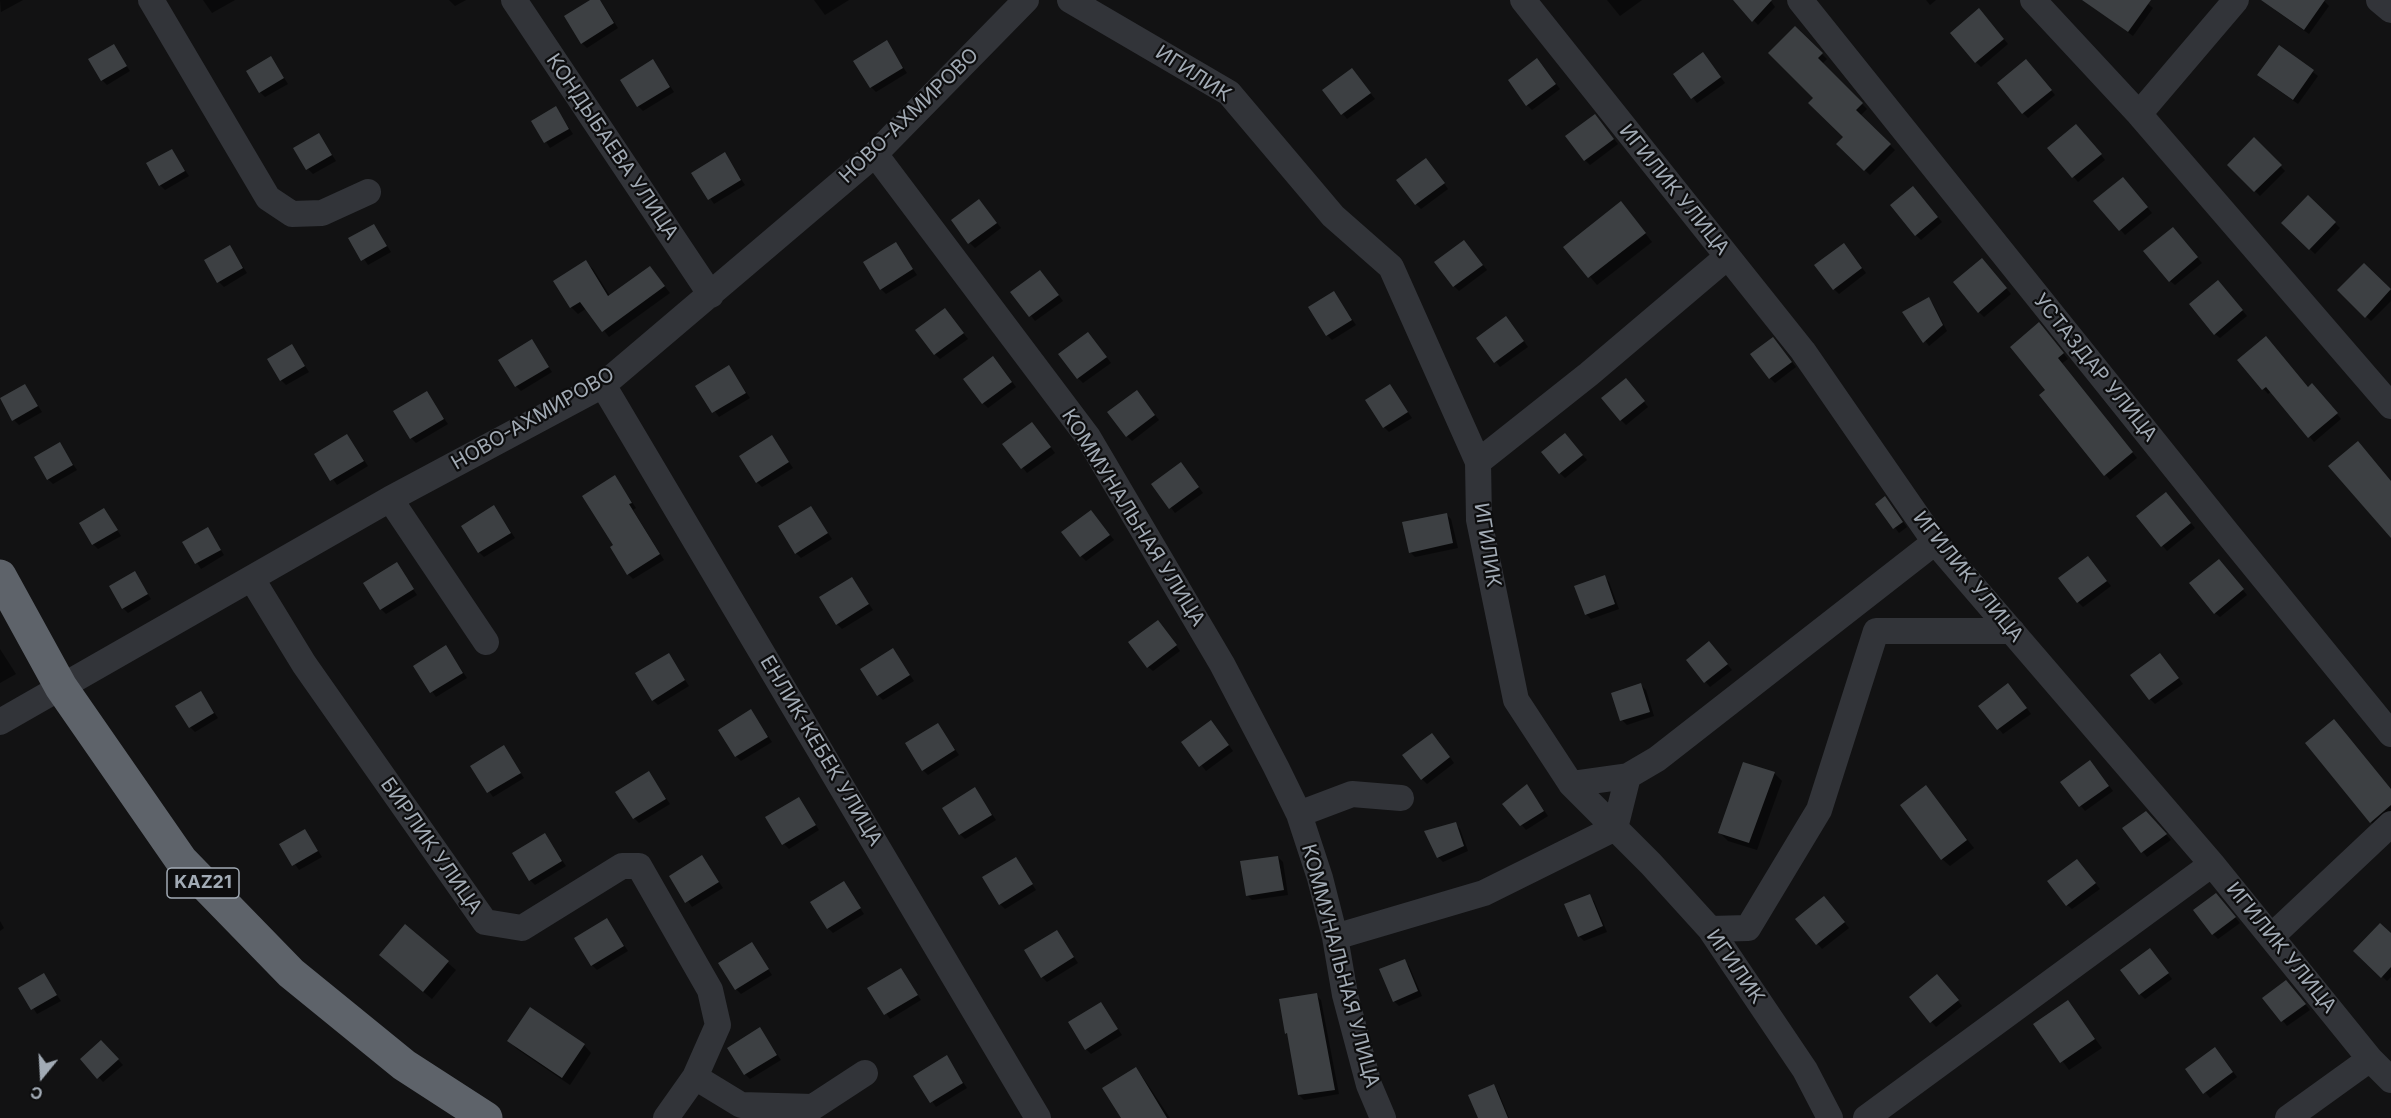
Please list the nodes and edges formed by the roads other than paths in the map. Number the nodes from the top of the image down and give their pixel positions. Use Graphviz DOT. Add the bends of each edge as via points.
graph roads {
  1 [pos="151,0"];
  2 [pos="514,0"];
  3 [pos="1026,0"];
  4 [pos="1070,0"];
  5 [pos="1523,0"];
  6 [pos="1800,0"];
  7 [pos="2033,0"];
  8 [pos="2235,0"];
  9 [pos="2379,0"];
  10 [pos="2391,10"];
  11 [pos="2139,114"];
  12 [pos="875,154"];
  13 [pos="368,192"];
  14 [pos="1727,257"];
  15 [pos="711,295"];
  16 [pos="603,385"];
  17 [pos="2391,406"];
  18 [pos="1478,462"];
  19 [pos="390,499"];
  20 [pos="1935,542"];
  21 [pos="0,576"];
  22 [pos="252,579"];
  23 [pos="2012,631"];
  24 [pos="486,642"];
  25 [pos="62,687"];
  26 [pos="0,722"];
  27 [pos="2391,734"];
  28 [pos="1628,776"];
  29 [pos="1571,784"];
  30 [pos="1401,798"];
  31 [pos="1299,814"];
  32 [pos="2391,824"];
  33 [pos="1615,828"];
  34 [pos="2212,864"];
  35 [pos="1710,929"];
  36 [pos="2272,936"];
  37 [pos="1335,937"];
  38 [pos="2370,1059"];
  39 [pos="865,1073"];
  40 [pos="695,1077"];
  41 [pos="2391,1080"];
  42 [pos="486,1118"];
  43 [pos="666,1118"];
  44 [pos="1038,1118"];
  45 [pos="1383,1118"];
  46 [pos="1830,1118"];
  47 [pos="1866,1118"];
  48 [pos="2288,1118"];
  1 -- 13 [label="street" via="268,198 292,214 322,213"];
  2 -- 15 [label="street, КОНДЫБАЕВА УЛИЦА"];
  3 -- 12 [label="street, НОВО-АХМИРОВО"];
  4 -- 18 [label="street, ИГИЛИК" via="1229,93 1333,216 1390,267"];
  5 -- 14 [label="street, ИГИЛИК УЛИЦА"];
  6 -- 27 [label="street, УСТАЗДАР УЛИЦА"];
  7 -- 11 [label="street"];
  8 -- 11 [label="street"];
  9 -- 10 [label="street"];
  11 -- 17 [label="street"];
  12 -- 15 [label="street, НОВО-АХМИРОВО"];
  12 -- 31 [label="street, КОММУНАЛЬНАЯ УЛИЦА" via="1088,437 1222,664"];
  14 -- 18 [label="street"];
  14 -- 20 [label="street, ИГИЛИК УЛИЦА" via="1803,351"];
  15 -- 16 [label="street, НОВО-АХМИРОВО"];
  16 -- 19 [label="street, НОВО-АХМИРОВО"];
  16 -- 44 [label="street, ЕНЛИК-КЕБЕК УЛИЦА"];
  18 -- 29 [label="street, ИГИЛИК" via="1479,520 1516,700"];
  19 -- 22 [label="street, НОВО-АХМИРОВО"];
  19 -- 24 [label="street"];
  20 -- 23 [label="street, ИГИЛИК УЛИЦА"];
  20 -- 28 [label="street" via="1657,759"];
  21 -- 25 [label="highway, KAZ21"];
  22 -- 25 [label="street, НОВО-АХМИРОВО"];
  22 -- 40 [label="street, БИРЛИК УЛИЦА" via="304,664 485,922 522,928 622,866 639,866 710,990 718,1025"];
  23 -- 34 [label="street, ИГИЛИК УЛИЦА"];
  23 -- 35 [label="street" via="1876,631 1819,810 1748,928"];
  25 -- 26 [label="street, НОВО-АХМИРОВО"];
  25 -- 42 [label="highway, KAZ21" via="181,860 216,898 291,973 404,1065"];
  28 -- 29 [label="street"];
  28 -- 33 [label="street"];
  29 -- 33 [label="street, ИГИЛИК"];
  30 -- 31 [label="street" via="1352,794"];
  31 -- 37 [label="street, КОММУНАЛЬНАЯ УЛИЦА"];
  32 -- 36 [label="street"];
  33 -- 35 [label="street, ИГИЛИК"];
  33 -- 37 [label="street" via="1484,893"];
  34 -- 36 [label="street, ИГИЛИК УЛИЦА"];
  34 -- 47 [label="street"];
  35 -- 46 [label="street, ИГИЛИК" via="1805,1070"];
  36 -- 38 [label="street, ИГИЛИК УЛИЦА"];
  37 -- 45 [label="street, КОММУНАЛЬНАЯ УЛИЦА" via="1369,1085"];
  38 -- 41 [label="street, ИГИЛИК УЛИЦА"];
  38 -- 48 [label="street"];
  39 -- 40 [label="street" via="813,1107 741,1106"];
  40 -- 43 [label="street, БИРЛИК УЛИЦА"];
}
